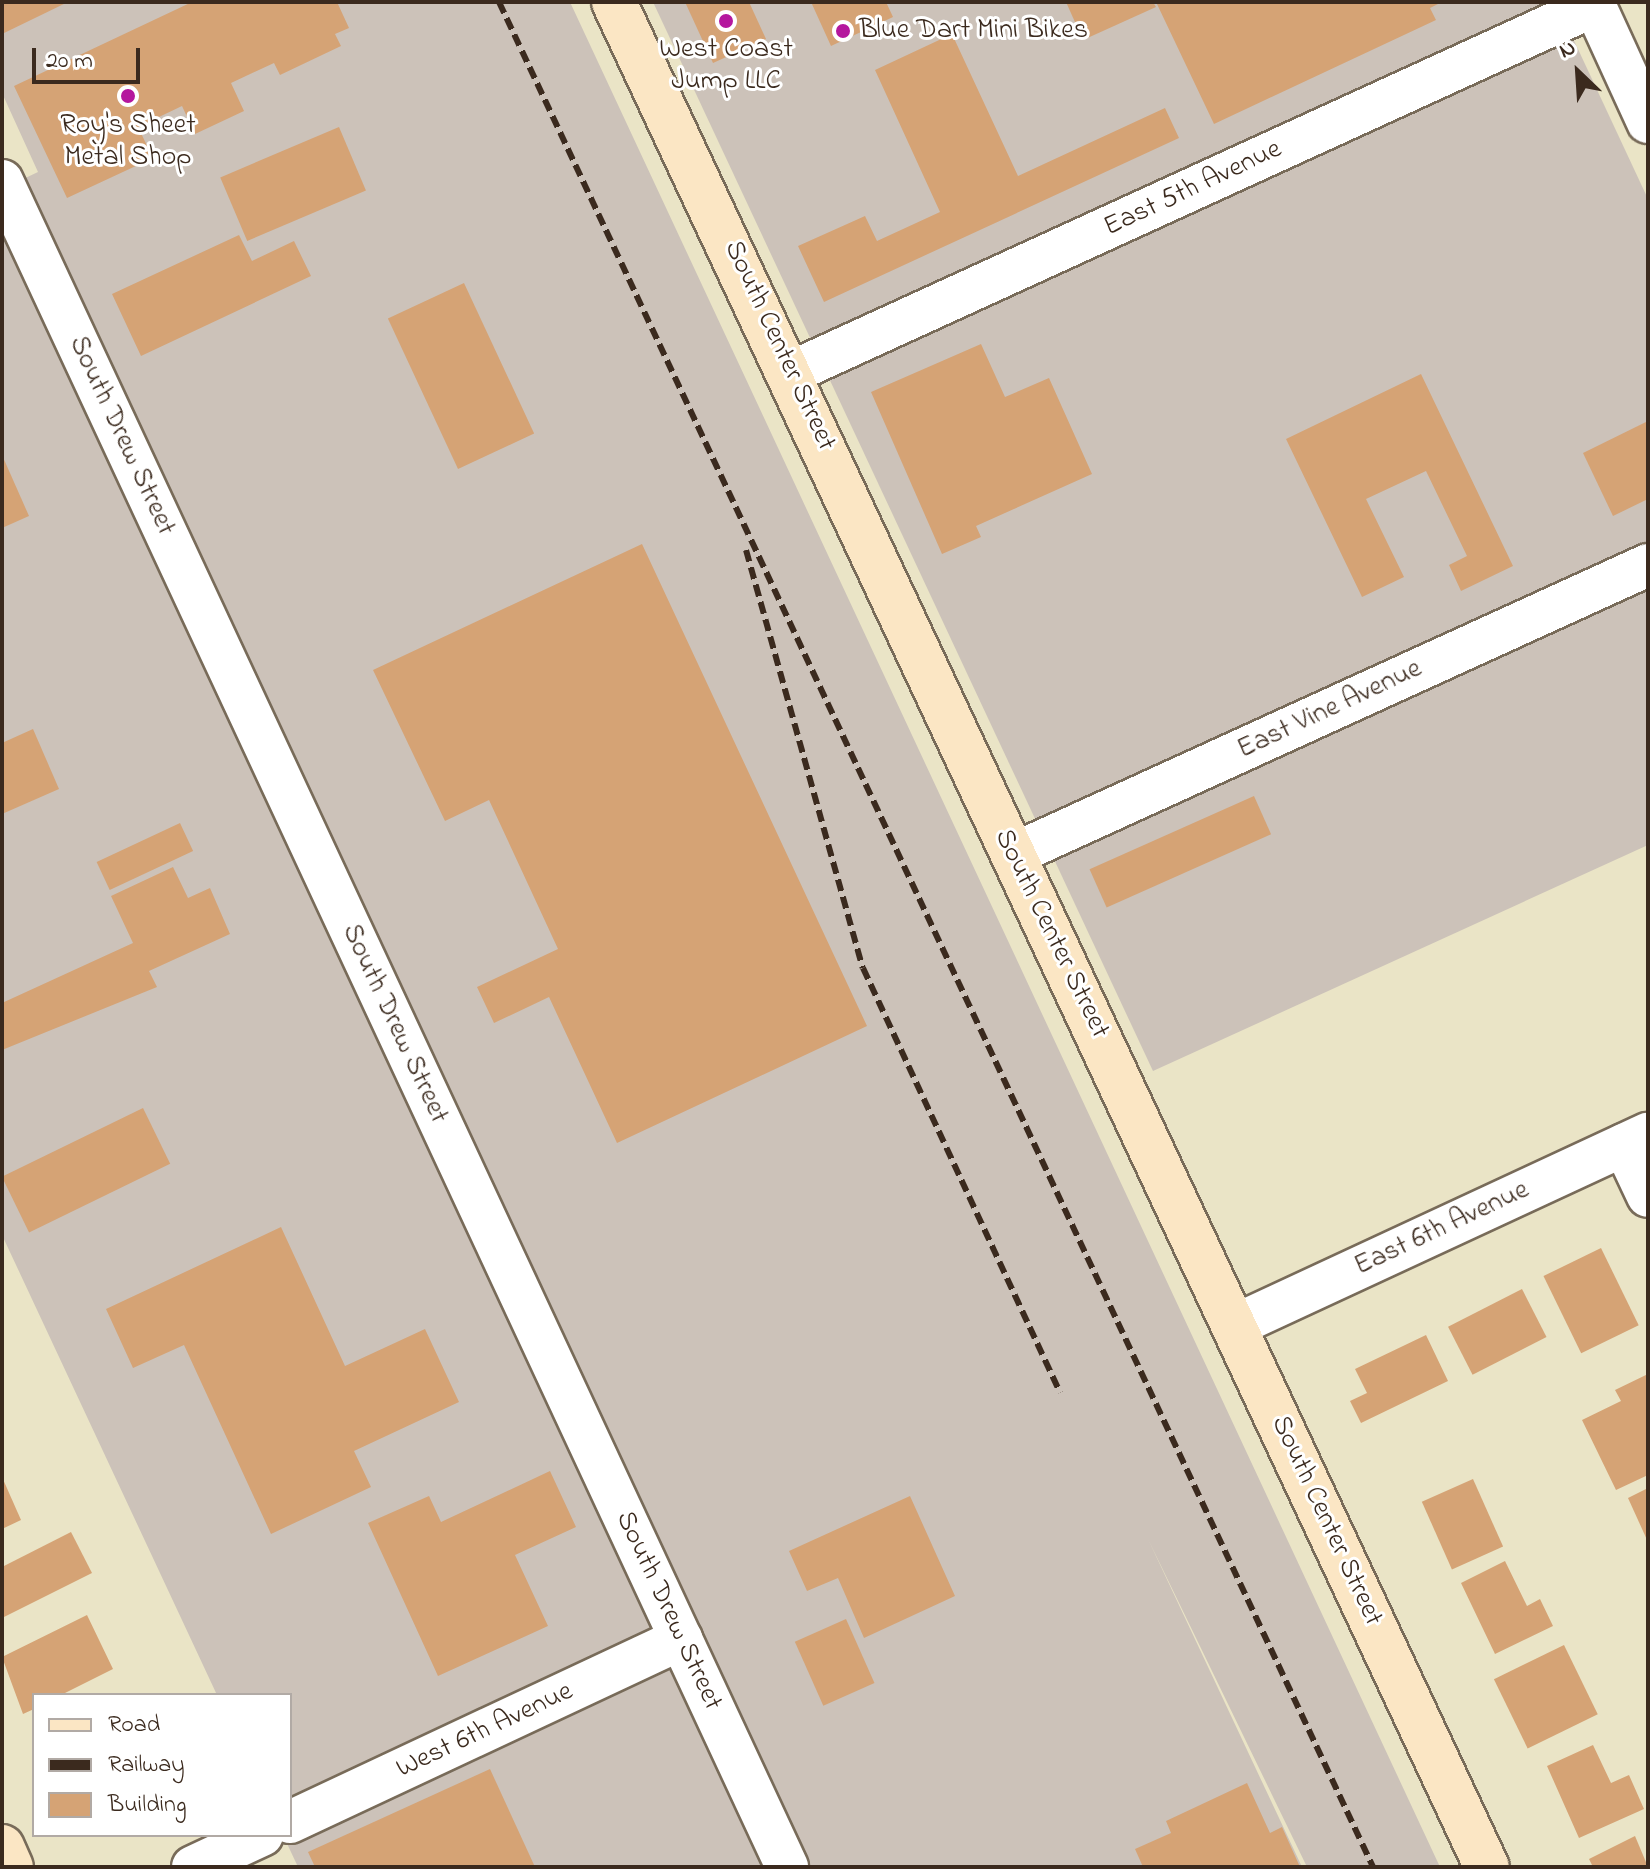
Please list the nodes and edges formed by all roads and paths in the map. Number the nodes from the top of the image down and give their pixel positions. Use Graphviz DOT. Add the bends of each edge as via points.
graph roads {
  1 [pos="614,2"];
  2 [pos="1594,4"];
  3 [pos="1648,122"];
  4 [pos="2,181"];
  5 [pos="792,372"];
  6 [pos="1648,565"];
  7 [pos="1012,855"];
  8 [pos="1636,1140"];
  9 [pos="1648,1196"];
  10 [pos="1236,1325"];
  11 [pos="681,1639"];
  12 [pos="292,1821"];
  13 [pos="258,1837"];
  14 [pos="2,1847"];
  15 [pos="11,1867"];
  16 [pos="193,1867"];
  17 [pos="787,1867"];
  18 [pos="1487,1867"];
  1 -- 5 [label="street, South Center Street"];
  2 -- 3 [label="street"];
  2 -- 5 [label="street, East 5th Avenue"];
  4 -- 11 [label="street, South Drew Street"];
  5 -- 7 [label="street, South Center Street"];
  6 -- 7 [label="street, East Vine Avenue"];
  7 -- 10 [label="street, South Center Street"];
  8 -- 9 [label="street"];
  8 -- 10 [label="street, East 6th Avenue"];
  10 -- 18 [label="street, South Center Street"];
  11 -- 12 [label="street, West 6th Avenue"];
  11 -- 17 [label="street, South Drew Street"];
  13 -- 16 [label="street"];
  14 -- 15 [label="street"];
}
